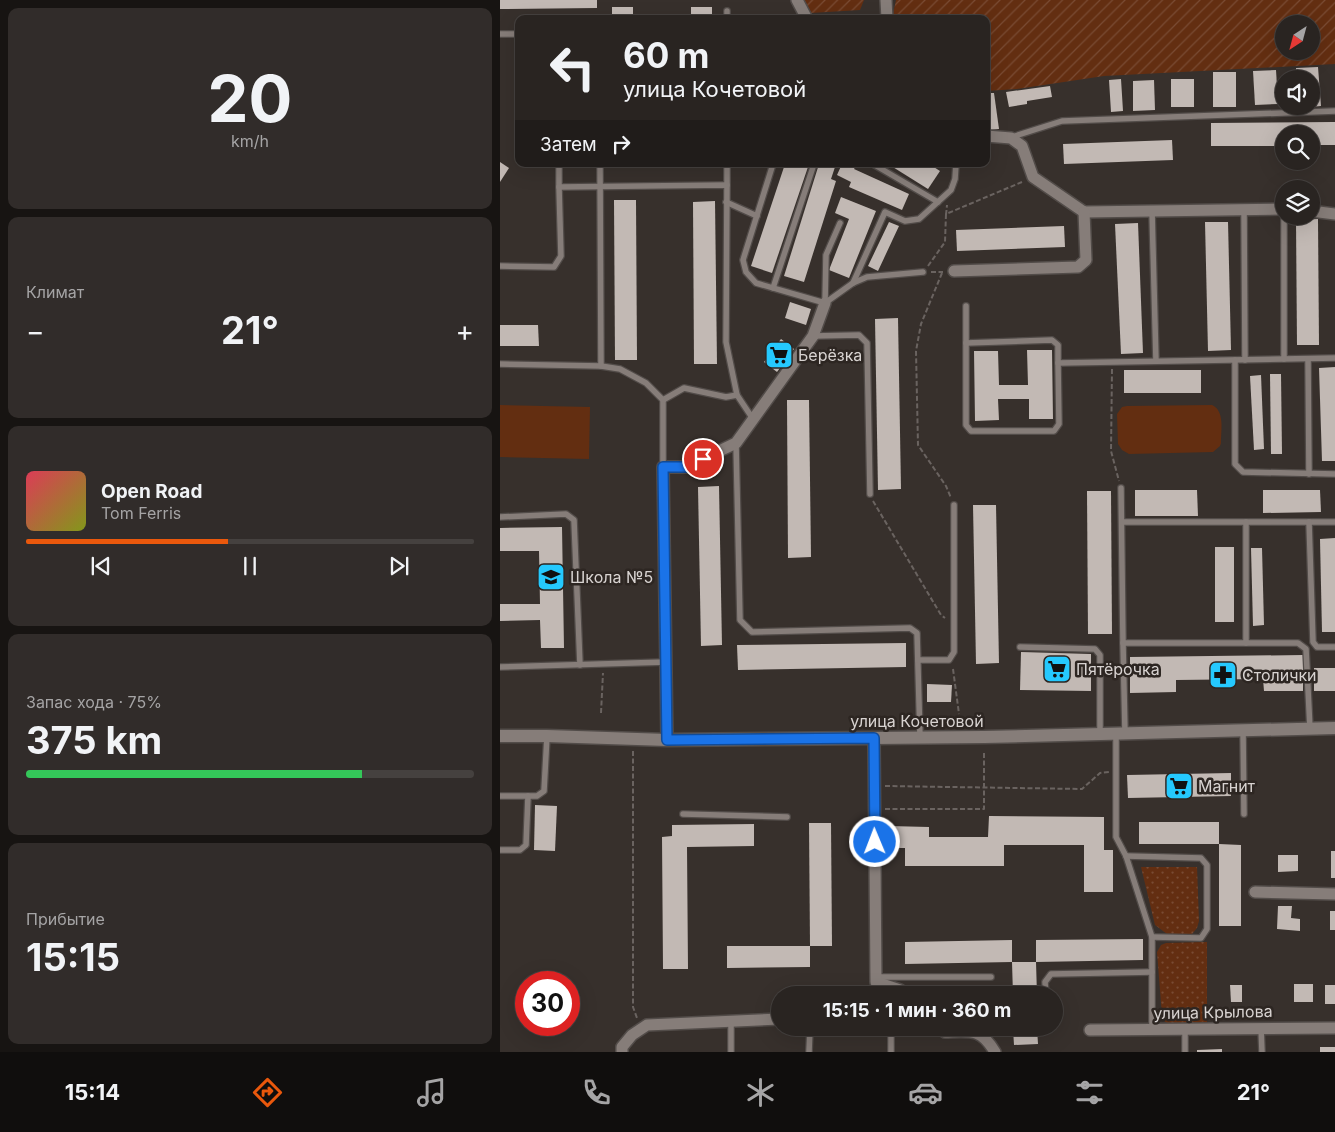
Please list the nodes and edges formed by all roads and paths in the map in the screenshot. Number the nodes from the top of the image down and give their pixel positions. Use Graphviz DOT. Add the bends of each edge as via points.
graph roads {
  1 [pos="797,0"];
  2 [pos="886,0"];
  3 [pos="727,11"];
  4 [pos="727,15"];
  5 [pos="805,15"];
  6 [pos="886,15"];
  7 [pos="500,34"];
  8 [pos="515,34"];
  9 [pos="1335,112"];
  10 [pos="990,136"];
  11 [pos="1011,138"];
  12 [pos="559,167"];
  13 [pos="600,167"];
  14 [pos="727,167"];
  15 [pos="773,167"];
  16 [pos="813,167"];
  17 [pos="878,167"];
  18 [pos="956,167"];
  19 [pos="1033,177"];
  20 [pos="726,185"];
  21 [pos="600,187"];
  22 [pos="559,188"];
  23 [pos="947,194"];
  24 [pos="726,202"];
  25 [pos="938,202"];
  26 [pos="1244,209"];
  27 [pos="1275,209"];
  28 [pos="1152,211"];
  29 [pos="1084,212"];
  30 [pos="1320,212"];
  31 [pos="946,214"];
  32 [pos="1335,214"];
  33 [pos="757,216"];
  34 [pos="840,223"];
  35 [pos="1284,225"];
  36 [pos="500,266"];
  37 [pos="948,271"];
  38 [pos="923,272"];
  39 [pos="853,283"];
  40 [pos="773,288"];
  41 [pos="825,303"];
  42 [pos="966,306"];
  43 [pos="813,336"];
  44 [pos="966,343"];
  45 [pos="1308,358"];
  46 [pos="1335,358"];
  47 [pos="1284,359"];
  48 [pos="1235,360"];
  49 [pos="1245,360"];
  50 [pos="1156,361"];
  51 [pos="1112,362"];
  52 [pos="1058,363"];
  53 [pos="500,364"];
  54 [pos="602,366"];
  55 [pos="737,395"];
  56 [pos="663,400"];
  57 [pos="754,419"];
  58 [pos="736,443"];
  59 [pos="663,467"];
  60 [pos="1309,474"];
  61 [pos="1335,474"];
  62 [pos="1121,488"];
  63 [pos="870,494"];
  64 [pos="954,505"];
  65 [pos="500,517"];
  66 [pos="1122,522"];
  67 [pos="1246,522"];
  68 [pos="1309,522"];
  69 [pos="1335,522"];
  70 [pos="954,624"];
  71 [pos="1123,644"];
  72 [pos="1246,644"];
  73 [pos="1020,647"];
  74 [pos="1335,647"];
  75 [pos="951,656"];
  76 [pos="918,660"];
  77 [pos="666,662"];
  78 [pos="603,664"];
  79 [pos="580,665"];
  80 [pos="500,667"];
  81 [pos="601,713"];
  82 [pos="959,714"];
  83 [pos="1335,728"];
  84 [pos="1310,729"];
  85 [pos="1243,730"];
  86 [pos="1100,734"];
  87 [pos="1120,734"];
  88 [pos="500,736"];
  89 [pos="548,736"];
  90 [pos="920,737"];
  91 [pos="874,738"];
  92 [pos="633,739"];
  93 [pos="667,740"];
  94 [pos="984,752"];
  95 [pos="1116,772"];
  96 [pos="875,786"];
  97 [pos="984,788"];
  98 [pos="500,796"];
  99 [pos="528,796"];
  100 [pos="875,808"];
  101 [pos="683,814"];
  102 [pos="1244,814"];
  103 [pos="787,817"];
  104 [pos="500,850"];
  105 [pos="1126,856"];
  106 [pos="1255,892"];
  107 [pos="1335,894"];
  108 [pos="1152,937"];
  109 [pos="1152,972"];
  110 [pos="991,976"];
  111 [pos="876,979"];
  112 [pos="879,986"];
  113 [pos="891,986"];
  114 [pos="1045,986"];
  115 [pos="771,1020"];
  116 [pos="731,1022"];
  117 [pos="644,1027"];
  118 [pos="1261,1028"];
  119 [pos="1335,1028"];
  120 [pos="1152,1029"];
  121 [pos="1185,1029"];
  122 [pos="1090,1030"];
  123 [pos="810,1036"];
  124 [pos="891,1036"];
  125 [pos="982,1036"];
  126 [pos="622,1052"];
  127 [pos="730,1052"];
  128 [pos="809,1052"];
  129 [pos="891,1052"];
  130 [pos="995,1052"];
  131 [pos="1185,1052"];
  132 [pos="1262,1052"];
  1 -- 5 [label="street"];
  2 -- 6 [label="street"];
  3 -- 4 [label="lane"];
  7 -- 8 [label="lane"];
  9 -- 11 [label="lane" via="1062,122"];
  10 -- 11 [label="street"];
  11 -- 19 [label="street" via="1022,146"];
  12 -- 22 [label="lane"];
  13 -- 21 [label="lane"];
  14 -- 20 [label="lane"];
  15 -- 33 [label="lane"];
  16 -- 40 [label="lane"];
  17 -- 25 [label="lane"];
  18 -- 23 [label="lane" via="955,179"];
  19 -- 29 [label="street"];
  19 -- 31 [label="path"];
  20 -- 21 [label="lane"];
  20 -- 24 [label="lane"];
  21 -- 22 [label="lane"];
  21 -- 54 [label="lane"];
  22 -- 36 [label="lane" via="561,256 554,267"];
  23 -- 25 [label="lane"];
  23 -- 31 [label="path"];
  24 -- 33 [label="lane"];
  24 -- 55 [label="lane" via="726,342"];
  25 -- 39 [label="lane" via="919,219 905,221 885,212"];
  26 -- 27 [label="street"];
  26 -- 28 [label="street"];
  26 -- 49 [label="lane"];
  28 -- 29 [label="street"];
  28 -- 50 [label="lane"];
  29 -- 37 [label="street" via="1086,260 1078,267"];
  30 -- 32 [label="street"];
  31 -- 38 [label="path" via="945,242"];
  33 -- 40 [label="lane" via="743,260 746,272 756,283"];
  34 -- 41 [label="lane" via="826,255"];
  35 -- 47 [label="lane"];
  37 -- 38 [label="path"];
  37 -- 64 [label="path" via="921,324 916,351 918,445 946,486"];
  38 -- 39 [label="lane" via="867,277"];
  39 -- 41 [label="lane"];
  40 -- 41 [label="lane"];
  41 -- 43 [label="street"];
  42 -- 44 [label="lane"];
  43 -- 57 [label="street"];
  43 -- 63 [label="lane" via="859,335 867,343"];
  44 -- 52 [label="lane" via="1052,340 1058,345"];
  44 -- 52 [label="lane" via="966,425 971,431 1054,431 1059,424"];
  45 -- 46 [label="lane"];
  45 -- 47 [label="lane"];
  45 -- 60 [label="lane"];
  47 -- 49 [label="lane"];
  48 -- 49 [label="lane"];
  48 -- 50 [label="lane"];
  48 -- 60 [label="lane" via="1235,464 1242,472"];
  50 -- 51 [label="lane"];
  51 -- 52 [label="lane"];
  51 -- 62 [label="path" via="1111,451"];
  53 -- 54 [label="lane"];
  54 -- 56 [label="lane" via="620,369 646,383"];
  55 -- 56 [label="lane" via="726,397 684,388"];
  55 -- 57 [label="lane"];
  56 -- 59 [label="lane"];
  57 -- 58 [label="street"];
  58 -- 59 [label="street" via="686,467"];
  58 -- 76 [label="lane" via="740,620 752,632 910,628 917,633"];
  59 -- 77 [label="street"];
  60 -- 61 [label="lane"];
  62 -- 66 [label="lane"];
  63 -- 70 [label="path" via="941,616"];
  64 -- 70 [label="lane"];
  65 -- 79 [label="lane" via="566,514 574,520"];
  66 -- 67 [label="lane"];
  66 -- 71 [label="lane"];
  67 -- 68 [label="lane"];
  67 -- 72 [label="lane"];
  68 -- 69 [label="lane"];
  68 -- 74 [label="lane" via="1313,642 1317,647"];
  70 -- 75 [label="lane" via="954,652"];
  71 -- 72 [label="lane"];
  71 -- 87 [label="lane"];
  72 -- 84 [label="lane" via="1298,643 1306,649"];
  73 -- 86 [label="lane" via="1095,649 1100,655"];
  75 -- 76 [label="lane" via="949,660"];
  75 -- 82 [label="path"];
  76 -- 90 [label="lane"];
  77 -- 78 [label="lane"];
  77 -- 93 [label="street"];
  78 -- 79 [label="lane"];
  78 -- 81 [label="path"];
  79 -- 80 [label="lane"];
  83 -- 84 [label="main road, улица Кочетовой"];
  84 -- 85 [label="main road, улица Кочетовой"];
  85 -- 87 [label="main road, улица Кочетовой"];
  85 -- 102 [label="lane"];
  86 -- 87 [label="main road, улица Кочетовой"];
  86 -- 90 [label="main road, улица Кочетовой"];
  87 -- 95 [label="lane"];
  88 -- 89 [label="main road, улица Кочетовой"];
  89 -- 92 [label="main road, улица Кочетовой"];
  89 -- 99 [label="lane" via="544,791 537,796"];
  90 -- 91 [label="main road, улица Кочетовой"];
  91 -- 93 [label="main road, улица Кочетовой"];
  91 -- 96 [label="street"];
  92 -- 93 [label="main road, улица Кочетовой"];
  92 -- 117 [label="path" via="633,1007"];
  94 -- 97 [label="path"];
  95 -- 97 [label="path" via="1100,773 1082,789"];
  95 -- 105 [label="lane" via="1116,837"];
  96 -- 97 [label="path"];
  96 -- 100 [label="street"];
  97 -- 100 [label="path" via="984,809"];
  98 -- 99 [label="lane"];
  99 -- 104 [label="lane" via="526,845 520,850"];
  100 -- 111 [label="street"];
  101 -- 103 [label="lane"];
  105 -- 108 [label="lane"];
  105 -- 108 [label="lane" via="1201,858 1207,865 1207,929 1201,938"];
  106 -- 107 [label="street"];
  108 -- 109 [label="lane"];
  109 -- 114 [label="lane" via="1051,974"];
  109 -- 120 [label="lane"];
  110 -- 111 [label="lane"];
  111 -- 112 [label="street"];
  111 -- 113 [label="street"];
  115 -- 116 [label="street"];
  116 -- 117 [label="street"];
  116 -- 127 [label="lane"];
  117 -- 126 [label="street" via="632,1035 622,1047"];
  118 -- 119 [label="street, улица Крылова"];
  118 -- 121 [label="street, улица Крылова"];
  118 -- 132 [label="lane"];
  120 -- 121 [label="street, улица Крылова"];
  120 -- 122 [label="street, улица Крылова"];
  121 -- 131 [label="lane"];
  123 -- 128 [label="lane"];
  124 -- 129 [label="lane"];
  125 -- 130 [label="street"];
}
